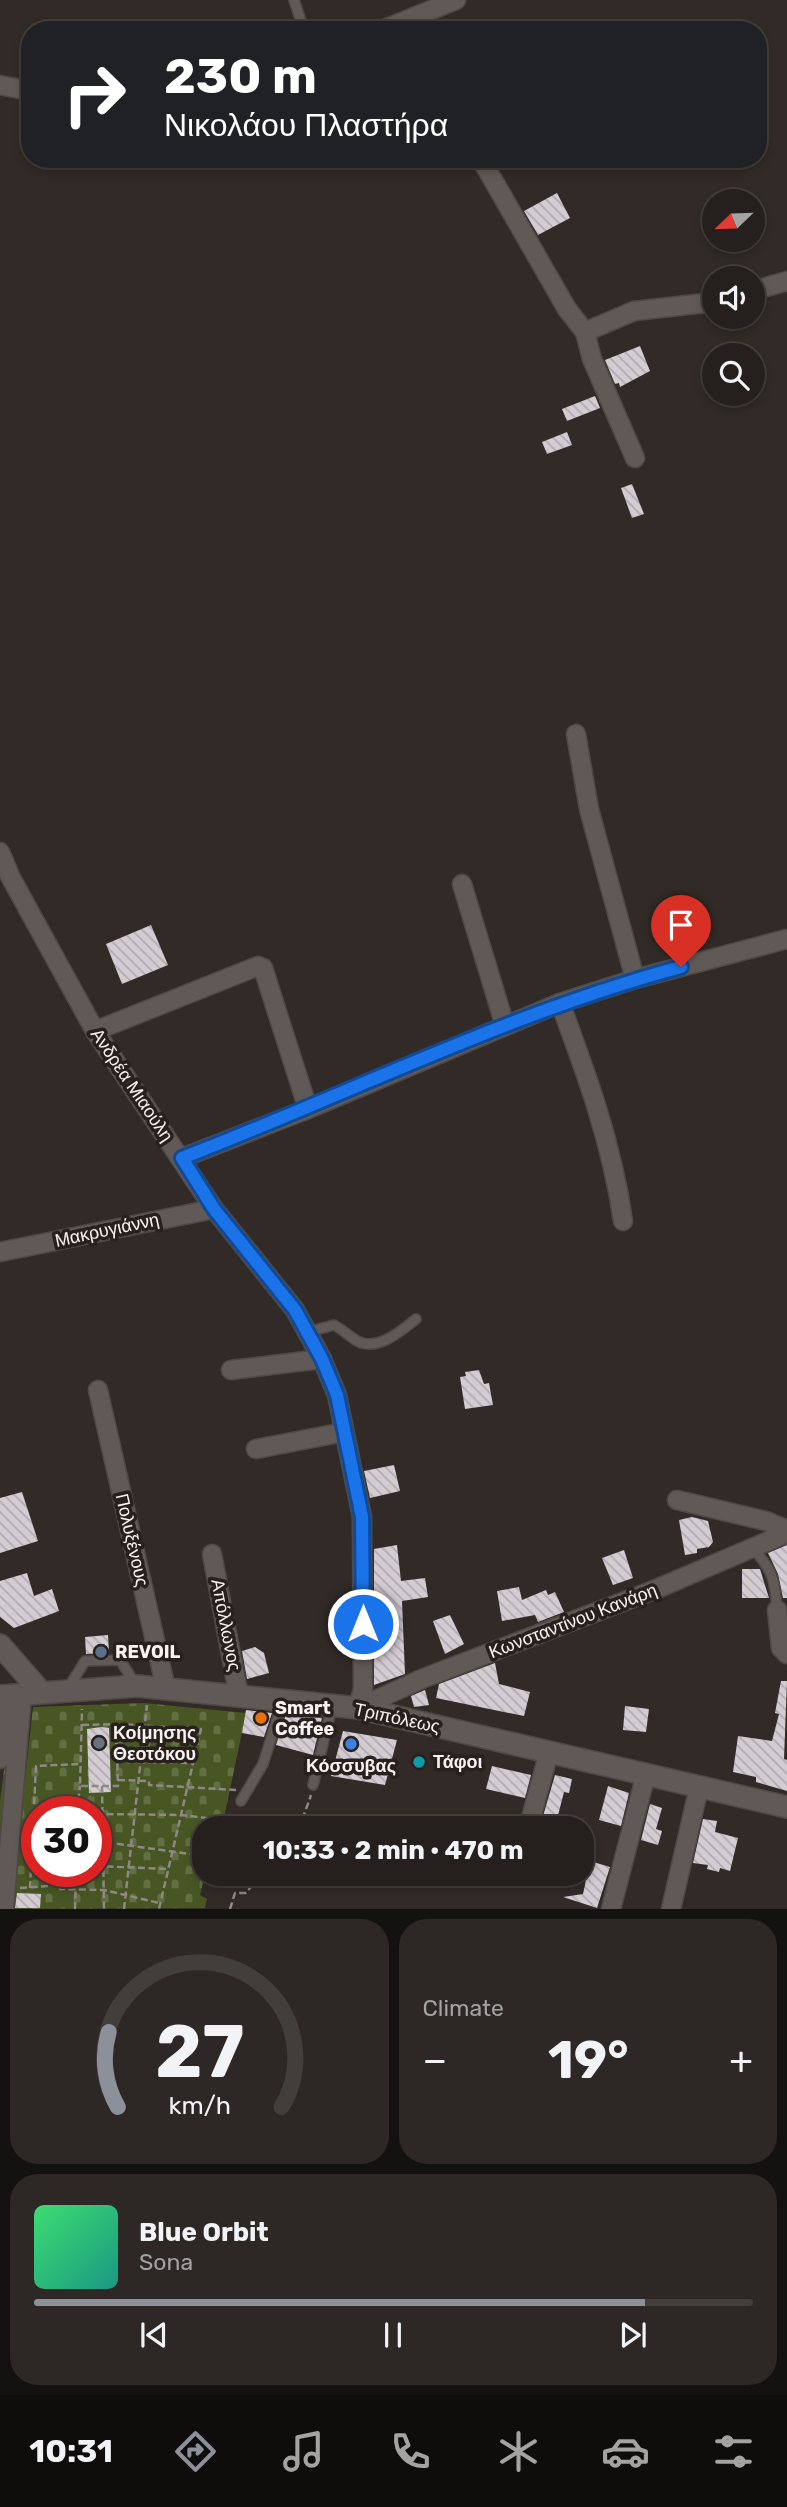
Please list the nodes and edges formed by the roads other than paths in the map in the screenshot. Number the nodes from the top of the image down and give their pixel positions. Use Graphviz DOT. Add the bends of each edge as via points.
graph roads {
  1 [pos="294,0"];
  2 [pos="456,0"];
  3 [pos="301,21"];
  4 [pos="418,21"];
  5 [pos="0,85"];
  6 [pos="21,89"];
  7 [pos="486,168"];
  8 [pos="787,281"];
  9 [pos="765,287"];
  10 [pos="702,303"];
  11 [pos="584,332"];
  12 [pos="635,458"];
  13 [pos="576,734"];
  14 [pos="0,852"];
  15 [pos="462,884"];
  16 [pos="787,939"];
  17 [pos="635,979"];
  18 [pos="560,1003"];
  19 [pos="505,1026"];
  20 [pos="95,1031"];
  21 [pos="308,1109"];
  22 [pos="182,1158"];
  23 [pos="214,1209"];
  24 [pos="623,1221"];
  25 [pos="0,1252"];
  26 [pos="416,1319"];
  27 [pos="308,1332"];
  28 [pos="322,1359"];
  29 [pos="231,1370"];
  30 [pos="99,1390"];
  31 [pos="344,1432"];
  32 [pos="257,1449"];
  33 [pos="677,1500"];
  34 [pos="787,1531"];
  35 [pos="753,1548"];
  36 [pos="212,1554"];
  37 [pos="777,1610"];
  38 [pos="1,1649"];
  39 [pos="787,1654"];
  40 [pos="150,1691"];
  41 [pos="14,1693"];
  42 [pos="239,1697"];
  43 [pos="283,1701"];
  44 [pos="333,1705"];
  45 [pos="358,1707"];
  46 [pos="549,1752"];
  47 [pos="0,1759"];
  48 [pos="646,1774"];
  49 [pos="313,1785"];
  50 [pos="699,1787"];
  51 [pos="241,1801"];
  52 [pos="787,1807"];
  53 [pos="532,1816"];
  54 [pos="4,1909"];
  55 [pos="611,1909"];
  56 [pos="671,1909"];
  1 -- 3 [label="lane"];
  2 -- 4 [label="street"];
  5 -- 6 [label="street"];
  7 -- 11 [label="street"];
  8 -- 9 [label="street"];
  10 -- 11 [label="street" via="634,311"];
  11 -- 12 [label="street"];
  13 -- 17 [label="street" via="589,808"];
  14 -- 20 [label="street, Ανδρέα Μιαούλη"];
  15 -- 19 [label="street"];
  16 -- 17 [label="street"];
  17 -- 18 [label="street"];
  18 -- 19 [label="street"];
  18 -- 24 [label="street" via="598,1104 615,1166"];
  19 -- 21 [label="street"];
  20 -- 21 [label="street" via="258,966 263,968"];
  20 -- 22 [label="street, Ανδρέα Μιαούλη"];
  21 -- 22 [label="street"];
  22 -- 23 [label="street, Ανδρέα Μιαούλη"];
  23 -- 25 [label="street, Μακρυγιάννη"];
  23 -- 27 [label="street, Ανδρέα Μιαούλη"];
  26 -- 27 [label="lane" via="375,1344 358,1342 334,1325"];
  27 -- 28 [label="street, Ανδρέα Μιαούλη"];
  28 -- 29 [label="street"];
  28 -- 31 [label="street, Ανδρέα Μιαούλη" via="337,1395"];
  30 -- 40 [label="street, Πολυξένους"];
  31 -- 32 [label="street"];
  31 -- 45 [label="street, Ανδρέα Μιαούλη" via="362,1517 363,1689"];
  33 -- 34 [label="street" via="757,1518"];
  34 -- 35 [label="street, Κωνσταντίνου Κανάρη"];
  35 -- 37 [label="lane" via="770,1568"];
  35 -- 45 [label="street, Κωνσταντίνου Κανάρη"];
  36 -- 42 [label="street, Απόλλωνος"];
  37 -- 39 [label="street" via="781,1648"];
  38 -- 41 [label="main road"];
  40 -- 41 [label="main road, Τριπόλεως" via="74,1696"];
  40 -- 42 [label="main road, Τριπόλεως"];
  41 -- 47 [label="street"];
  41 -- 54 [label="street"];
  42 -- 43 [label="main road, Τριπόλεως"];
  43 -- 44 [label="main road, Τριπόλεως"];
  43 -- 51 [label="lane" via="263,1764"];
  44 -- 45 [label="main road, Τριπόλεως"];
  44 -- 49 [label="lane"];
  45 -- 46 [label="main road, Τριπόλεως"];
  46 -- 48 [label="main road, Τριπόλεως"];
  46 -- 53 [label="street"];
  48 -- 50 [label="main road, Τριπόλεως"];
  48 -- 55 [label="street"];
  50 -- 52 [label="main road, Τριπόλεως"];
  50 -- 56 [label="street"];
}
